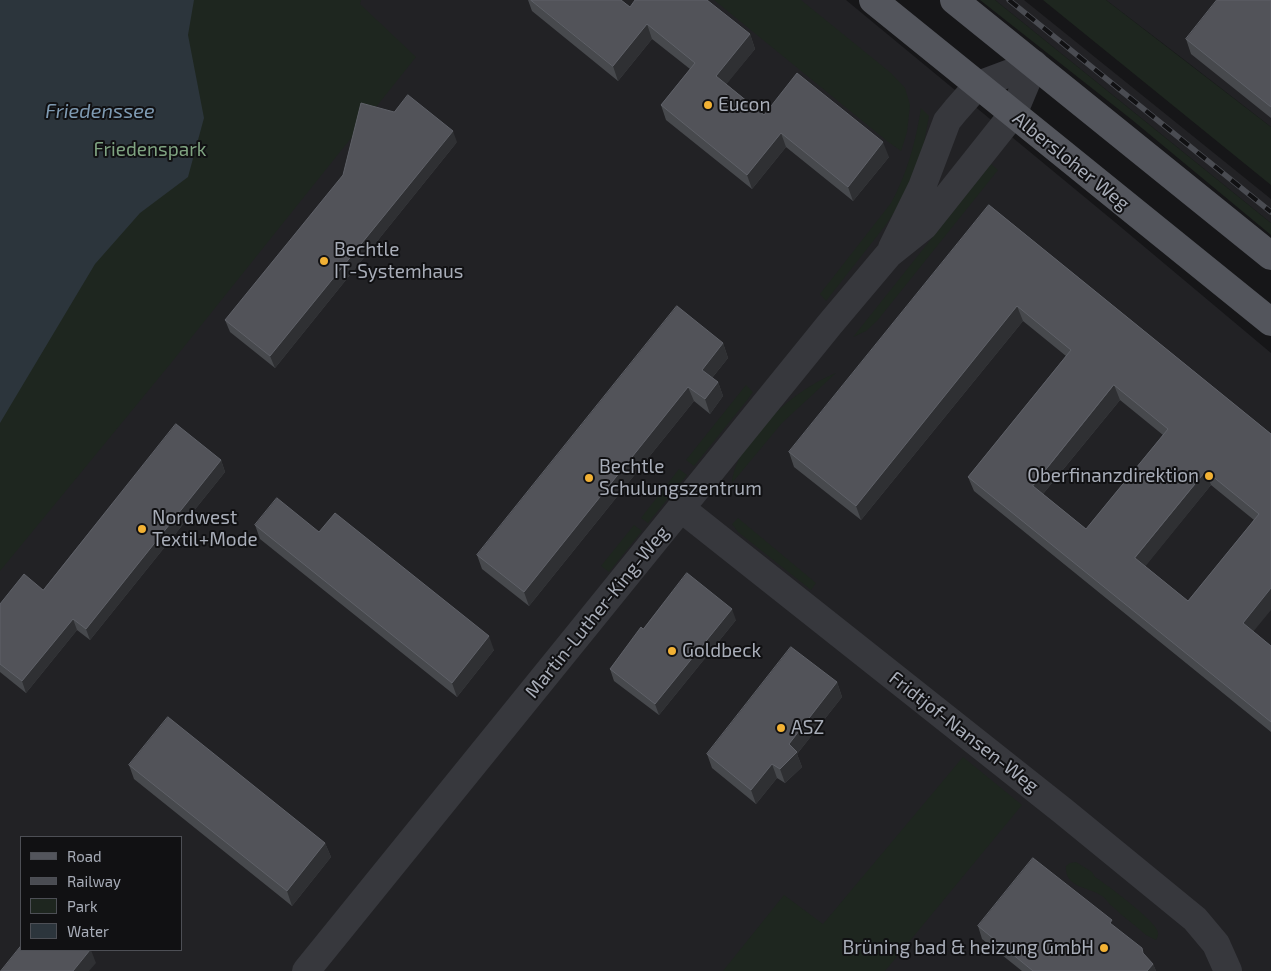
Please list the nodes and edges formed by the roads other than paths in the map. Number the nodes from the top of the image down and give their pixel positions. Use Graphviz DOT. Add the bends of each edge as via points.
graph roads {
  1 [pos="873,0"];
  2 [pos="954,0"];
  3 [pos="1034,64"];
  4 [pos="978,85"];
  5 [pos="1013,114"];
  6 [pos="889,254"];
  7 [pos="1271,256"];
  8 [pos="1271,322"];
  9 [pos="682,509"];
  10 [pos="306,971"];
  11 [pos="1228,971"];
  1 -- 4 [label="main road, Albersloher Weg"];
  2 -- 3 [label="main road"];
  3 -- 4 [label="street, Martin-Luther-King-Weg"];
  3 -- 5 [label="street, Martin-Luther-King-Weg"];
  3 -- 7 [label="main road"];
  4 -- 5 [label="main road, Albersloher Weg"];
  4 -- 6 [label="street, Martin-Luther-King-Weg" via="948,121 922,187"];
  5 -- 6 [label="street, Martin-Luther-King-Weg" via="924,226"];
  5 -- 8 [label="main road, Albersloher Weg"];
  6 -- 9 [label="street, Martin-Luther-King-Weg"];
  9 -- 10 [label="street, Martin-Luther-King-Weg"];
  9 -- 11 [label="street, Fridtjof-Nansen-Weg" via="1195,919 1216,944"];
}
